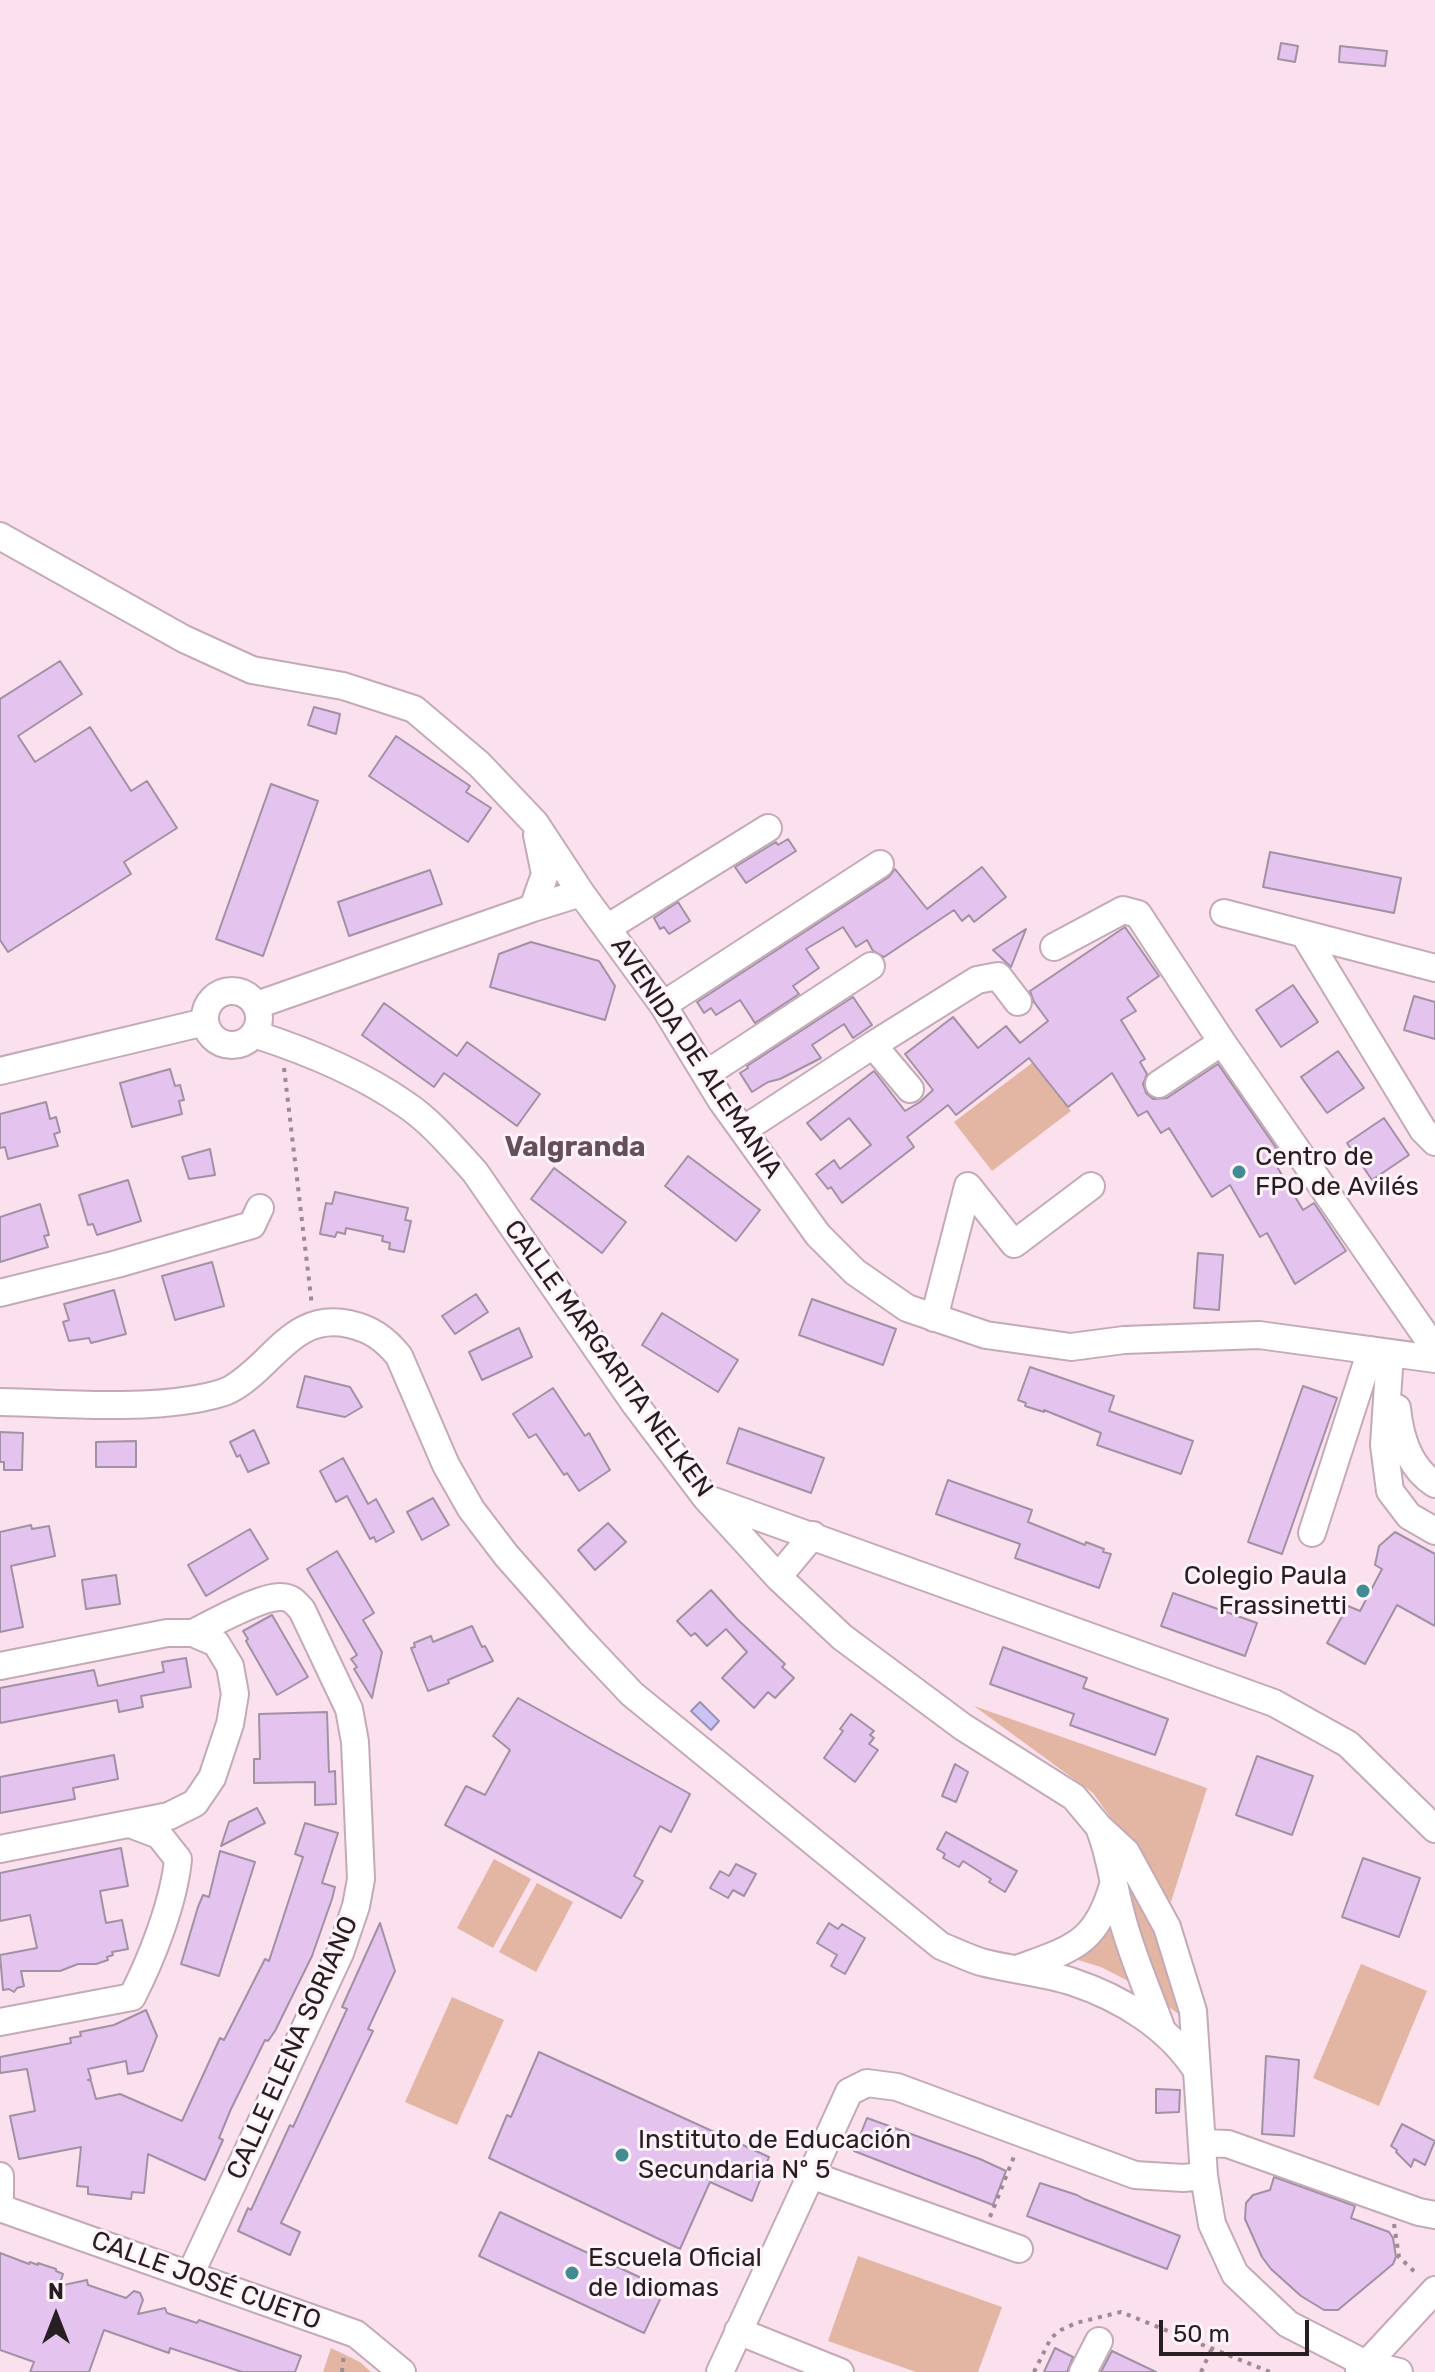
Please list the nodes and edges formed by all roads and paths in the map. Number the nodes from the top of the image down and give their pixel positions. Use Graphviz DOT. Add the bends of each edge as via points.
graph roads {
  1 [pos="0,536"];
  2 [pos="535,823"];
  3 [pos="768,828"];
  4 [pos="880,864"];
  5 [pos="581,893"];
  6 [pos="533,908"];
  7 [pos="1224,913"];
  8 [pos="607,928"];
  9 [pos="1304,934"];
  10 [pos="1054,947"];
  11 [pos="871,966"];
  12 [pos="1435,968"];
  13 [pos="1018,1002"];
  14 [pos="257,1005"];
  15 [pos="663,1005"];
  16 [pos="205,1022"];
  17 [pos="254,1034"];
  18 [pos="1222,1042"];
  19 [pos="873,1045"];
  20 [pos="291,1046"];
  21 [pos="0,1071"];
  22 [pos="706,1074"];
  23 [pos="1159,1084"];
  24 [pos="910,1089"];
  25 [pos="743,1130"];
  26 [pos="1435,1142"];
  27 [pos="1091,1186"];
  28 [pos="260,1208"];
  29 [pos="0,1293"];
  30 [pos="934,1318"];
  31 [pos="314,1324"];
  32 [pos="1435,1349"];
  33 [pos="1380,1352"];
  34 [pos="1435,1359"];
  35 [pos="0,1402"];
  36 [pos="1435,1484"];
  37 [pos="706,1498"];
  38 [pos="1435,1531"];
  39 [pos="1312,1533"];
  40 [pos="813,1535"];
  41 [pos="778,1577"];
  42 [pos="193,1633"];
  43 [pos="0,1666"];
  44 [pos="130,1824"];
  45 [pos="1099,1827"];
  46 [pos="1435,1829"];
  47 [pos="0,1849"];
  48 [pos="1114,1881"];
  49 [pos="1016,1969"];
  50 [pos="0,2022"];
  51 [pos="1162,2030"];
  52 [pos="1197,2071"];
  53 [pos="1023,2133"];
  54 [pos="1202,2143"];
  55 [pos="811,2175"];
  56 [pos="0,2176"];
  57 [pos="1204,2176"];
  58 [pos="0,2200"];
  59 [pos="1398,2205"];
  60 [pos="0,2208"];
  61 [pos="1435,2215"];
  62 [pos="983,2236"];
  63 [pos="1019,2249"];
  64 [pos="190,2275"];
  65 [pos="1434,2290"];
  66 [pos="738,2331"];
  67 [pos="1099,2341"];
  68 [pos="1212,2348"];
  69 [pos="1362,2368"];
  70 [pos="402,2372"];
  71 [pos="720,2372"];
  72 [pos="840,2372"];
  73 [pos="1034,2372"];
  74 [pos="1083,2372"];
  75 [pos="1201,2372"];
  76 [pos="1270,2372"];
  77 [pos="1399,2372"];
  1 -- 2 [label="street, AVENIDA DE ALEMANIA" via="184,639 252,670 343,686 414,709 479,764"];
  2 -- 5 [label="street, AVENIDA DE ALEMANIA"];
  2 -- 6 [label="street" via="545,874"];
  3 -- 8 [label="street"];
  4 -- 15 [label="street"];
  5 -- 6 [label="street"];
  5 -- 8 [label="street, AVENIDA DE ALEMANIA"];
  6 -- 14 [label="street"];
  7 -- 9 [label="street"];
  8 -- 15 [label="street, AVENIDA DE ALEMANIA"];
  9 -- 12 [label="street"];
  9 -- 26 [label="street"];
  10 -- 18 [label="street" via="1123,910 1138,914"];
  11 -- 22 [label="street"];
  13 -- 19 [label="street" via="998,976 977,980"];
  14 -- 16 [label="street" via="242,992 219,993 206,1008"];
  14 -- 17 [label="street"];
  15 -- 22 [label="street, AVENIDA DE ALEMANIA"];
  16 -- 17 [label="street" via="221,1043 241,1043"];
  16 -- 21 [label="street"];
  17 -- 20 [label="street, CALLE MARGARITA NELKEN"];
  18 -- 23 [label="street"];
  18 -- 32 [label="street"];
  19 -- 24 [label="street"];
  19 -- 25 [label="street"];
  20 -- 31 [label="path" via="284,1064"];
  20 -- 37 [label="street, CALLE MARGARITA NELKEN" via="357,1075 406,1105 445,1139 475,1172"];
  22 -- 25 [label="street, AVENIDA DE ALEMANIA"];
  25 -- 30 [label="street, AVENIDA DE ALEMANIA" via="818,1235 855,1272 907,1308"];
  27 -- 30 [label="street" via="1014,1244 968,1186"];
  28 -- 29 [label="street" via="252,1225"];
  30 -- 33 [label="street, AVENIDA DE ALEMANIA" via="986,1335 1071,1347 1259,1335"];
  31 -- 35 [label="street" via="292,1335 230,1389 197,1399 143,1404"];
  31 -- 49 [label="street" via="337,1321 367,1328 387,1342 407,1371 446,1465 471,1509 632,1694 941,1946"];
  33 -- 34 [label="street, AVENIDA DE ALEMANIA"];
  33 -- 36 [label="street" via="1400,1438 1422,1476"];
  33 -- 38 [label="street" via="1390,1491 1409,1516"];
  33 -- 39 [label="street"];
  37 -- 40 [label="street"];
  37 -- 41 [label="street, CALLE MARGARITA NELKEN"];
  40 -- 41 [label="street"];
  40 -- 46 [label="street" via="1274,1703 1348,1744"];
  41 -- 45 [label="street, CALLE MARGARITA NELKEN" via="842,1637 963,1727 1074,1797"];
  42 -- 43 [label="street" via="167,1633"];
  42 -- 44 [label="street" via="216,1643 230,1666 235,1694 230,1724 212,1778 195,1803 169,1816"];
  42 -- 64 [label="street, CALLE ELENA SORIANO" via="264,1600 282,1597 302,1610 349,1709 361,1879 340,1953"];
  44 -- 47 [label="street"];
  44 -- 50 [label="street" via="159,1835 178,1859 176,1881 132,1997"];
  45 -- 48 [label="street"];
  45 -- 52 [label="street, CALLE MARGARITA NELKEN" via="1126,1852 1167,1927 1193,2011"];
  48 -- 49 [label="street" via="1106,1912 1081,1942"];
  48 -- 51 [label="street" via="1135,1960"];
  49 -- 51 [label="street" via="1071,1981 1114,1999"];
  51 -- 52 [label="street" via="1182,2047"];
  52 -- 54 [label="street, CALLE MARGARITA NELKEN"];
  53 -- 55 [label="street" via="897,2087 867,2083 849,2092"];
  53 -- 57 [label="street" via="1135,2175"];
  53 -- 62 [label="path"];
  54 -- 57 [label="street, CALLE MARGARITA NELKEN"];
  54 -- 59 [label="street" via="1228,2144"];
  55 -- 62 [label="street"];
  55 -- 66 [label="street"];
  56 -- 58 [label="street"];
  57 -- 69 [label="street, CALLE MARGARITA NELKEN" via="1212,2224 1235,2274 1288,2324"];
  59 -- 61 [label="street"];
  59 -- 65 [label="path" via="1394,2228 1399,2257"];
  60 -- 64 [label="street, CALLE JOSÉ CUETO"];
  62 -- 63 [label="street"];
  64 -- 70 [label="street, CALLE JOSÉ CUETO" via="356,2334"];
  65 -- 69 [label="street"];
  66 -- 71 [label="street"];
  66 -- 72 [label="street"];
  67 -- 74 [label="street"];
  68 -- 73 [label="path" via="1121,2312 1061,2330 1051,2338"];
  68 -- 75 [label="path"];
  68 -- 76 [label="path"];
  69 -- 77 [label="street, CALLE MARGARITA NELKEN"];
}
